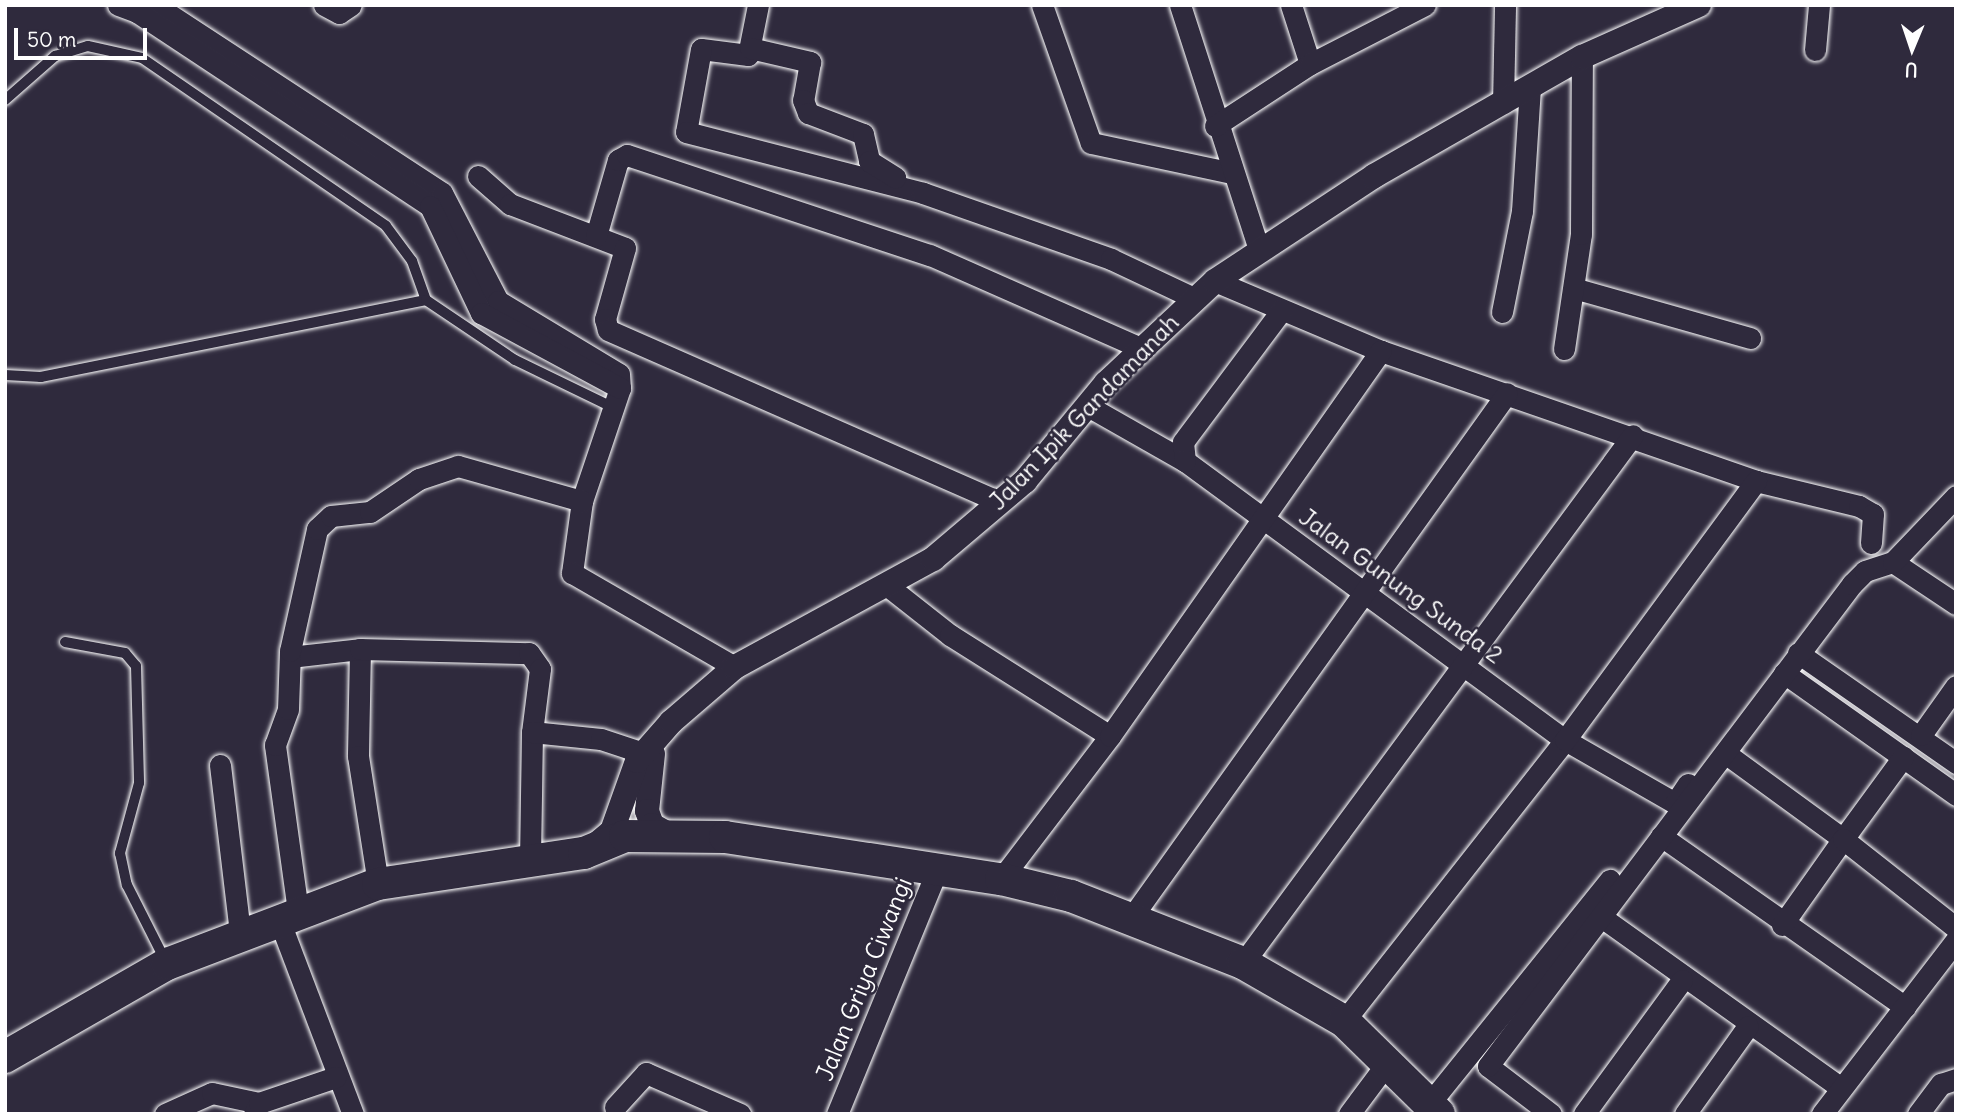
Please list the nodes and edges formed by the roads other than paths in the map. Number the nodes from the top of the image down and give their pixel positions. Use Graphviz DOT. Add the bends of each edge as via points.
graph roads {
  1 [pos="324,5"];
  2 [pos="351,5"];
  3 [pos="758,5"];
  4 [pos="1042,5"];
  5 [pos="1180,5"];
  6 [pos="1291,5"];
  7 [pos="1425,5"];
  8 [pos="1505,5"];
  9 [pos="1699,5"];
  10 [pos="1819,5"];
  11 [pos="139,7"];
  12 [pos="1394,12"];
  13 [pos="750,48"];
  14 [pos="1815,50"];
  15 [pos="1582,57"];
  16 [pos="1310,64"];
  17 [pos="1530,87"];
  18 [pos="5,100"];
  19 [pos="1503,103"];
  20 [pos="1215,126"];
  21 [pos="1226,172"];
  22 [pos="478,176"];
  23 [pos="923,192"];
  24 [pos="596,236"];
  25 [pos="1255,252"];
  26 [pos="1215,281"];
  27 [pos="1577,289"];
  28 [pos="1194,298"];
  29 [pos="426,300"];
  30 [pos="1281,311"];
  31 [pos="1502,312"];
  32 [pos="1750,338"];
  33 [pos="1143,349"];
  34 [pos="1564,349"];
  35 [pos="1381,351"];
  36 [pos="5,375"];
  37 [pos="1507,393"];
  38 [pos="616,398"];
  39 [pos="1088,406"];
  40 [pos="1633,435"];
  41 [pos="1185,461"];
  42 [pos="1756,481"];
  43 [pos="1956,496"];
  44 [pos="582,501"];
  45 [pos="1000,502"];
  46 [pos="1263,520"];
  47 [pos="1871,542"];
  48 [pos="1893,562"];
  49 [pos="889,587"];
  50 [pos="1364,592"];
  51 [pos="1956,604"];
  52 [pos="65,642"];
  53 [pos="360,649"];
  54 [pos="1798,653"];
  55 [pos="290,657"];
  56 [pos="1465,663"];
  57 [pos="735,667"];
  58 [pos="1784,673"];
  59 [pos="1956,685"];
  60 [pos="531,732"];
  61 [pos="1921,735"];
  62 [pos="1110,736"];
  63 [pos="1565,740"];
  64 [pos="1724,745"];
  65 [pos="648,754"];
  66 [pos="1903,757"];
  67 [pos="1956,763"];
  68 [pos="220,765"];
  69 [pos="1956,796"];
  70 [pos="1675,803"];
  71 [pos="1661,836"];
  72 [pos="676,838"];
  73 [pos="1843,839"];
  74 [pos="584,853"];
  75 [pos="530,860"];
  76 [pos="939,865"];
  77 [pos="1001,878"];
  78 [pos="378,884"];
  79 [pos="288,914"];
  80 [pos="1600,916"];
  81 [pos="1129,921"];
  82 [pos="1782,925"];
  83 [pos="1956,928"];
  84 [pos="240,933"];
  85 [pos="1956,940"];
  86 [pos="1243,963"];
  87 [pos="167,964"];
  88 [pos="1682,980"];
  89 [pos="1905,1007"];
  90 [pos="1344,1021"];
  91 [pos="1748,1027"];
  92 [pos="5,1057"];
  93 [pos="1387,1063"];
  94 [pos="336,1077"];
  95 [pos="1956,1079"];
  96 [pos="1841,1088"];
  97 [pos="615,1107"];
  98 [pos="256,1108"];
  99 [pos="1434,1109"];
  100 [pos="165,1114"];
  101 [pos="353,1114"];
  102 [pos="740,1114"];
  103 [pos="837,1114"];
  104 [pos="1349,1114"];
  105 [pos="1551,1114"];
  106 [pos="1584,1114"];
  107 [pos="1685,1114"];
  108 [pos="1822,1114"];
  109 [pos="1918,1114"];
  1 -- 2 [label="street" via="340,13"];
  3 -- 13 [label="street"];
  4 -- 21 [label="street" via="1091,143"];
  5 -- 20 [label="street"];
  6 -- 16 [label="street"];
  7 -- 12 [label="street"];
  8 -- 19 [label="street"];
  9 -- 15 [label="street, Jalan Ipik Gandamanah"];
  10 -- 14 [label="street"];
  11 -- 38 [label="street" via="429,206 489,307 607,363 619,374"];
  12 -- 16 [label="street"];
  13 -- 23 [label="street" via="810,62 803,103 808,113 863,134 873,164"];
  13 -- 23 [label="street" via="746,56 701,49 686,132"];
  15 -- 17 [label="street, Jalan Ipik Gandamanah"];
  15 -- 27 [label="street"];
  16 -- 20 [label="street"];
  17 -- 19 [label="street, Jalan Ipik Gandamanah"];
  17 -- 31 [label="street" via="1522,211"];
  18 -- 29 [label="lane" via="54,56 88,46 142,58 386,226 412,261"];
  19 -- 25 [label="street, Jalan Ipik Gandamanah"];
  20 -- 21 [label="street"];
  21 -- 25 [label="street"];
  22 -- 24 [label="street" via="510,204"];
  23 -- 28 [label="street" via="1111,258"];
  24 -- 33 [label="street" via="618,160 627,155 930,255"];
  24 -- 45 [label="street" via="626,250 605,319 608,330"];
  25 -- 26 [label="street, Jalan Ipik Gandamanah"];
  26 -- 28 [label="street, Jalan Ipik Gandamanah"];
  26 -- 30 [label="street"];
  27 -- 32 [label="street"];
  27 -- 34 [label="street"];
  28 -- 33 [label="street, Jalan Ipik Gandamanah"];
  29 -- 36 [label="lane" via="41,377"];
  29 -- 38 [label="lane" via="515,360"];
  30 -- 35 [label="street"];
  30 -- 41 [label="street" via="1183,442"];
  33 -- 39 [label="street, Jalan Ipik Gandamanah"];
  35 -- 37 [label="street"];
  35 -- 46 [label="street"];
  37 -- 40 [label="street"];
  37 -- 50 [label="street"];
  38 -- 44 [label="street"];
  39 -- 41 [label="street, Jalan Gunung Sunda 2"];
  39 -- 45 [label="street, Jalan Ipik Gandamanah"];
  40 -- 42 [label="street"];
  40 -- 56 [label="street"];
  41 -- 46 [label="street, Jalan Gunung Sunda 2"];
  42 -- 47 [label="street" via="1858,506 1873,514"];
  42 -- 63 [label="street"];
  43 -- 48 [label="street"];
  44 -- 55 [label="street" via="458,466 419,480 370,512 325,519 317,530"];
  44 -- 57 [label="street" via="570,567 578,579"];
  45 -- 49 [label="street, Jalan Ipik Gandamanah" via="933,559"];
  46 -- 50 [label="street, Jalan Gunung Sunda 2"];
  46 -- 62 [label="street"];
  48 -- 51 [label="street"];
  48 -- 54 [label="street" via="1864,571"];
  49 -- 57 [label="street, Jalan Ipik Gandamanah"];
  49 -- 62 [label="street" via="950,635"];
  50 -- 56 [label="street, Jalan Gunung Sunda 2"];
  50 -- 81 [label="street"];
  52 -- 87 [label="lane" via="125,653 136,666 139,783 120,853 127,884"];
  53 -- 55 [label="street"];
  53 -- 60 [label="street" via="529,653 540,669"];
  53 -- 78 [label="street" via="358,756"];
  54 -- 58 [label="street"];
  54 -- 61 [label="street"];
  55 -- 79 [label="street" via="288,709 275,745"];
  56 -- 63 [label="street, Jalan Gunung Sunda 2"];
  56 -- 86 [label="street"];
  57 -- 65 [label="street, Jalan Ipik Gandamanah" via="663,731"];
  58 -- 64 [label="street"];
  58 -- 66 [label="street"];
  59 -- 61 [label="street"];
  60 -- 65 [label="street" via="601,740"];
  60 -- 75 [label="street"];
  61 -- 67 [label="street"];
  62 -- 77 [label="street"];
  63 -- 70 [label="street, Jalan Gunung Sunda 2"];
  63 -- 90 [label="street"];
  64 -- 70 [label="street"];
  64 -- 71 [label="street"];
  64 -- 73 [label="street"];
  65 -- 72 [label="street, Jalan Ipik Gandamanah" via="644,790 649,819"];
  65 -- 74 [label="street, Jalan Ipik Gandamanah" via="612,831"];
  66 -- 69 [label="street"];
  66 -- 73 [label="street"];
  68 -- 84 [label="street"];
  70 -- 99 [label="street"];
  71 -- 80 [label="street"];
  71 -- 82 [label="street"];
  72 -- 74 [label="main road" via="625,836"];
  72 -- 76 [label="main road" via="725,837"];
  73 -- 82 [label="street"];
  73 -- 83 [label="street"];
  74 -- 75 [label="main road"];
  75 -- 78 [label="main road"];
  76 -- 77 [label="main road"];
  76 -- 103 [label="street, Jalan Griya Ciwangi"];
  77 -- 81 [label="main road" via="1071,896"];
  78 -- 79 [label="main road"];
  79 -- 84 [label="main road"];
  79 -- 94 [label="street"];
  80 -- 88 [label="street"];
  80 -- 105 [label="street" via="1488,1066"];
  81 -- 86 [label="main road"];
  82 -- 89 [label="street"];
  84 -- 87 [label="main road"];
  85 -- 89 [label="street"];
  86 -- 90 [label="main road"];
  87 -- 92 [label="main road"];
  88 -- 91 [label="street"];
  88 -- 106 [label="street"];
  89 -- 96 [label="street"];
  90 -- 93 [label="main road"];
  91 -- 96 [label="street"];
  91 -- 107 [label="street"];
  93 -- 99 [label="main road"];
  93 -- 104 [label="street"];
  94 -- 98 [label="street"];
  94 -- 101 [label="street"];
  95 -- 109 [label="street" via="1941,1084"];
  96 -- 108 [label="street"];
  97 -- 102 [label="street" via="646,1073"];
  98 -- 100 [label="street" via="212,1093"];
}
